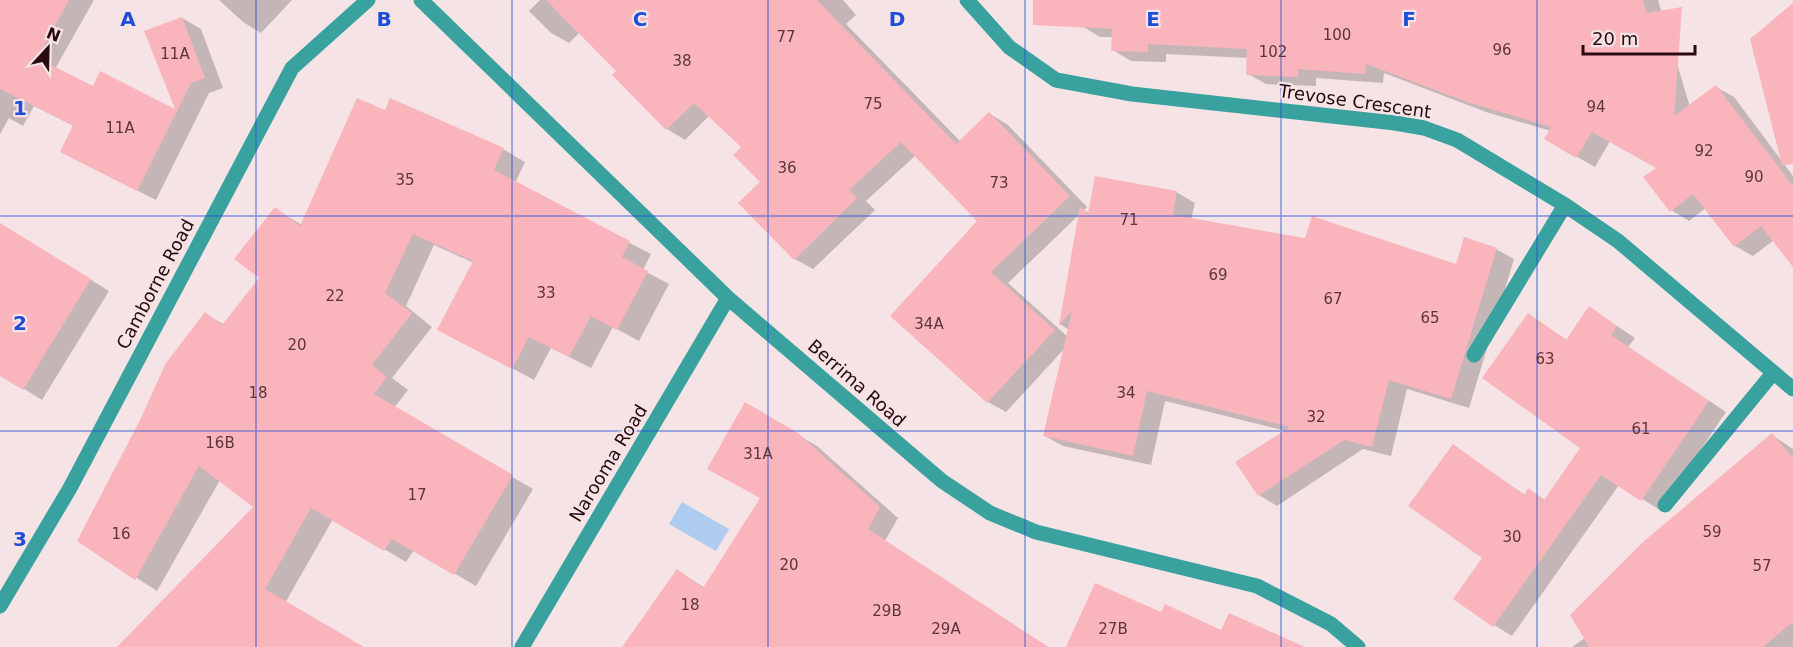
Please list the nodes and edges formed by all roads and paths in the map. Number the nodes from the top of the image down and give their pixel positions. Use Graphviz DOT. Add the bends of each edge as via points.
graph roads {
  1 [pos="368,0"];
  2 [pos="421,0"];
  3 [pos="967,0"];
  4 [pos="1565,205"];
  5 [pos="728,298"];
  6 [pos="1474,355"];
  7 [pos="1773,373"];
  8 [pos="1793,389"];
  9 [pos="1665,505"];
  10 [pos="0,606"];
  11 [pos="522,647"];
  12 [pos="1358,647"];
  1 -- 10 [label="street, Camborne Road" via="291,68 70,488"];
  2 -- 5 [label="street, Berrima Road"];
  3 -- 4 [label="street, Trevose Crescent" via="1009,46 1056,80 1132,94 1424,128 1457,140"];
  4 -- 6 [label="street"];
  4 -- 7 [label="street, Trevose Crescent" via="1618,241"];
  5 -- 11 [label="street, Narooma Road"];
  5 -- 12 [label="street, Berrima Road" via="942,481 990,513 1036,532 1257,586 1331,624"];
  7 -- 8 [label="street, Trevose Crescent"];
  7 -- 9 [label="street"];
}
